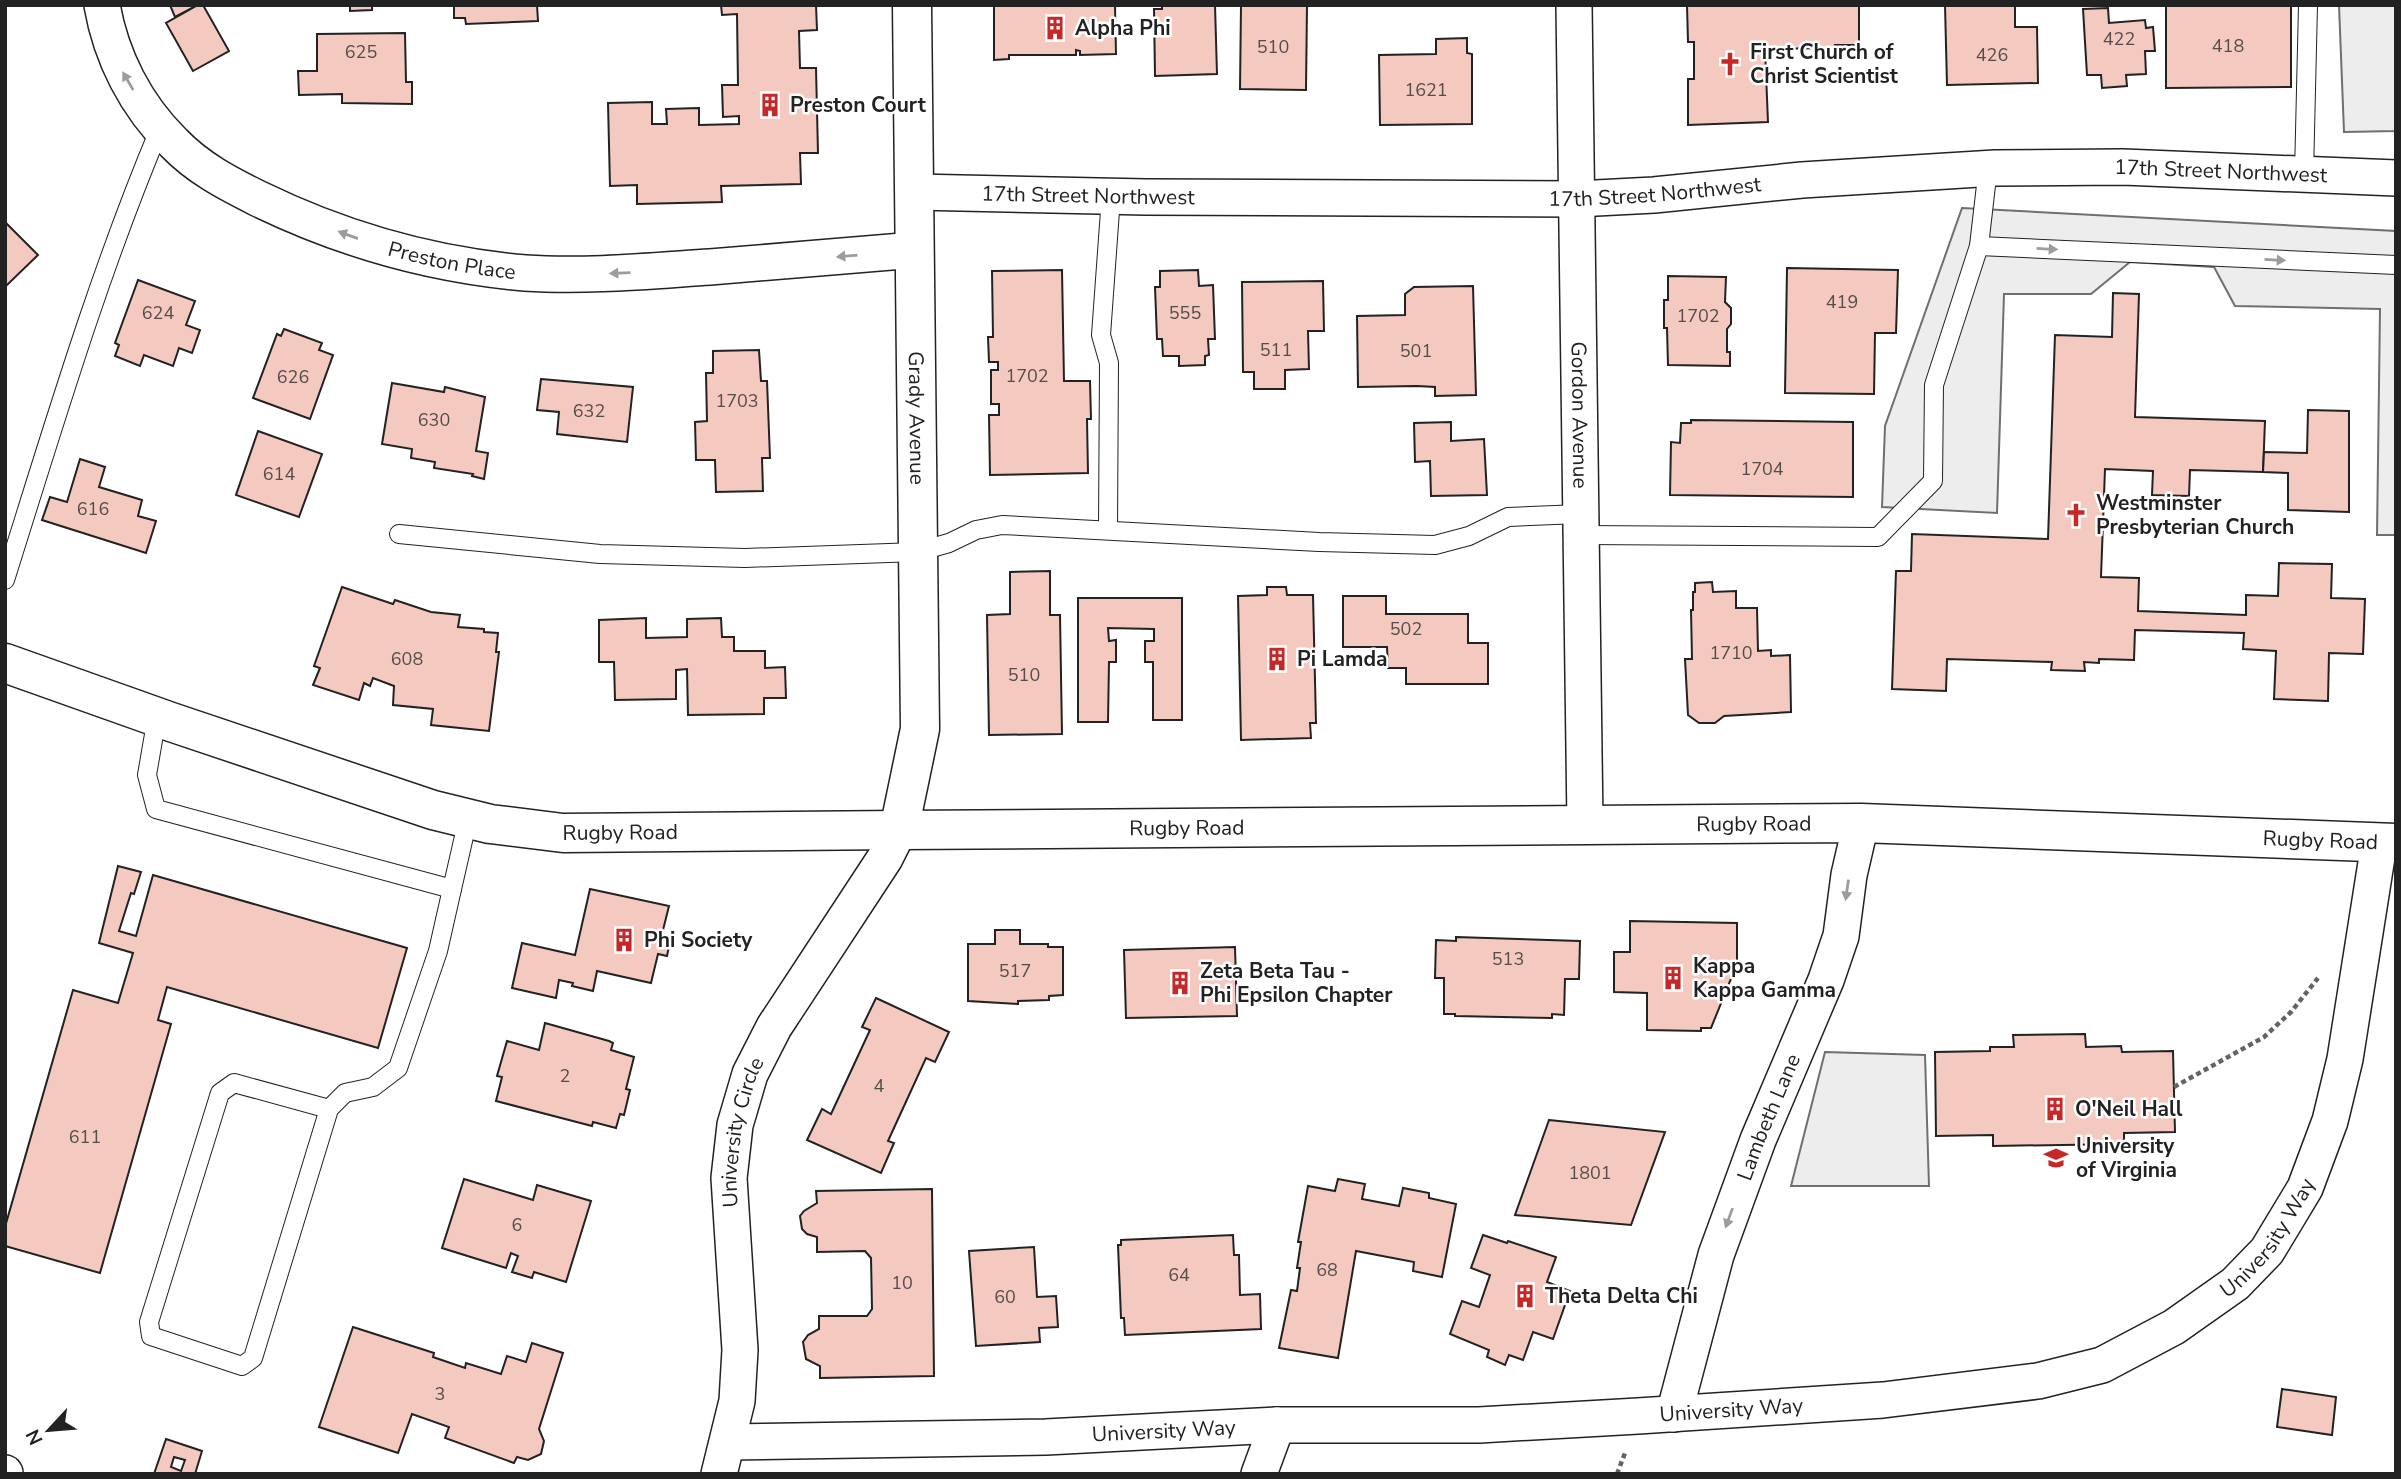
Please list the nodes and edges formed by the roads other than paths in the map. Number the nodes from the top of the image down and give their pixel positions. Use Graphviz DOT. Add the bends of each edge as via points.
graph roads {
  1 [pos="102,5"];
  2 [pos="912,5"];
  3 [pos="1574,5"];
  4 [pos="2308,5"];
  5 [pos="160,128"];
  6 [pos="1988,168"];
  7 [pos="2304,174"];
  8 [pos="2396,178"];
  9 [pos="915,192"];
  10 [pos="1111,197"];
  11 [pos="1577,199"];
  12 [pos="1979,246"];
  13 [pos="915,250"];
  14 [pos="2396,265"];
  15 [pos="1581,524"];
  16 [pos="1108,530"];
  17 [pos="399,534"];
  18 [pos="918,552"];
  19 [pos="5,580"];
  20 [pos="5,663"];
  21 [pos="157,717"];
  22 [pos="468,819"];
  23 [pos="1861,823"];
  24 [pos="1585,825"];
  25 [pos="899,830"];
  26 [pos="2388,844"];
  27 [pos="452,889"];
  28 [pos="329,1109"];
  29 [pos="1674,1414"];
  30 [pos="1277,1425"];
  31 [pos="724,1458"];
  32 [pos="1259,1474"];
  5 -- 1 [label="street, Preston Place, one-way" via="123,74 105,27"];
  2 -- 9 [label="main road, Grady Avenue"];
  3 -- 11 [label="street, Gordon Avenue"];
  4 -- 7 [label="lane"];
  13 -- 5 [label="street, Preston Place, one-way" via="623,273 527,273 462,265 383,248 292,215 214,176"];
  5 -- 19 [label="lane" via="76,352"];
  6 -- 7 [label="street, 17th Street Northwest" via="2123,166"];
  6 -- 11 [label="street, 17th Street Northwest"];
  6 -- 12 [label="lane"];
  7 -- 8 [label="street, 17th Street Northwest"];
  9 -- 10 [label="street, 17th Street Northwest"];
  9 -- 13 [label="main road, Grady Avenue"];
  10 -- 11 [label="street, 17th Street Northwest"];
  10 -- 16 [label="lane" via="1101,335 1109,363"];
  11 -- 15 [label="street, Gordon Avenue"];
  12 -- 14 [label="lane, one-way"];
  12 -- 15 [label="lane" via="1934,384 1933,481 1878,537"];
  13 -- 18 [label="main road, Grady Avenue"];
  15 -- 16 [label="lane" via="1508,517 1469,536 1435,545"];
  15 -- 24 [label="street, Gordon Avenue"];
  16 -- 18 [label="lane" via="1002,524"];
  17 -- 18 [label="lane" via="600,554 744,558"];
  18 -- 25 [label="main road, Grady Avenue" via="920,729"];
  20 -- 21 [label="main road, Rugby Road"];
  21 -- 22 [label="main road, Rugby Road"];
  21 -- 27 [label="lane" via="147,775 156,809"];
  22 -- 25 [label="main road, Rugby Road" via="563,833"];
  22 -- 27 [label="lane"];
  23 -- 24 [label="main road, Rugby Road"];
  23 -- 26 [label="main road, Rugby Road"];
  23 -- 29 [label="street, Lambeth Lane, one-way" via="1841,936 1716,1255"];
  24 -- 25 [label="main road, Rugby Road"];
  25 -- 31 [label="street, University Circle" via="774,1027 750,1074 735,1125 729,1178 740,1350 737,1401"];
  26 -- 29 [label="street, University Way" via="2330,1121 2305,1188 2267,1251 2235,1284 2174,1327 2123,1355 2038,1381 1883,1399"];
  27 -- 28 [label="lane" via="438,951 398,1068 373,1087 345,1093"];
  28 -- 28 [label="lane" via="253,1358 242,1366 151,1336 149,1322 220,1093 234,1083"];
  29 -- 30 [label="street, University Way" via="1479,1425"];
  30 -- 31 [label="street, University Way"];
  30 -- 32 [label="street"];
}
